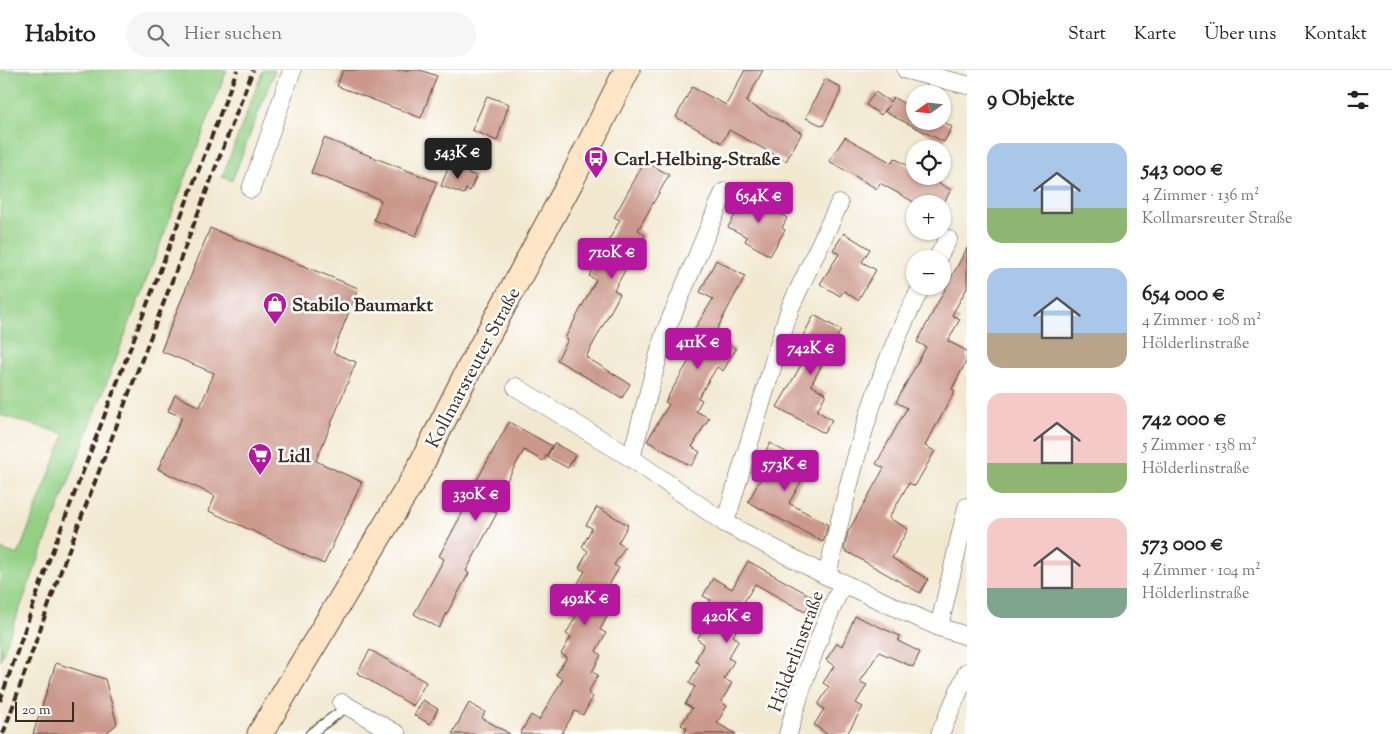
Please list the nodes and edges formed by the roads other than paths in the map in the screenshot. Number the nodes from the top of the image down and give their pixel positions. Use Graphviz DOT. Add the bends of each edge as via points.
graph roads {
  1 [pos="292,70"];
  2 [pos="627,70"];
  3 [pos="906,70"];
  4 [pos="967,85"];
  5 [pos="251,189"];
  6 [pos="724,192"];
  7 [pos="839,204"];
  8 [pos="918,295"];
  9 [pos="516,387"];
  10 [pos="632,458"];
  11 [pos="967,507"];
  12 [pos="726,523"];
  13 [pos="835,580"];
  14 [pos="940,627"];
  15 [pos="967,636"];
  16 [pos="967,672"];
  17 [pos="345,704"];
  18 [pos="260,734"];
  19 [pos="310,734"];
  20 [pos="397,734"];
  21 [pos="788,734"];
  22 [pos="940,734"];
  1 -- 5 [label="street"];
  2 -- 18 [label="main road, Kollmarsreuter Straße" via="416,475"];
  3 -- 4 [label="street"];
  6 -- 10 [label="street" via="664,335"];
  7 -- 12 [label="street" via="790,308"];
  8 -- 13 [label="street, Hölderlinstraße" via="873,404 843,504"];
  9 -- 10 [label="street, Hölderlinstraße"];
  10 -- 12 [label="street, Hölderlinstraße"];
  11 -- 14 [label="street"];
  12 -- 13 [label="street, Hölderlinstraße"];
  13 -- 14 [label="street, Hölderlinstraße"];
  13 -- 21 [label="street, Hölderlinstraße"];
  14 -- 15 [label="street, Hölderlinstraße"];
  16 -- 22 [label="street"];
  17 -- 19 [label="lane"];
  17 -- 20 [label="street"];
}
